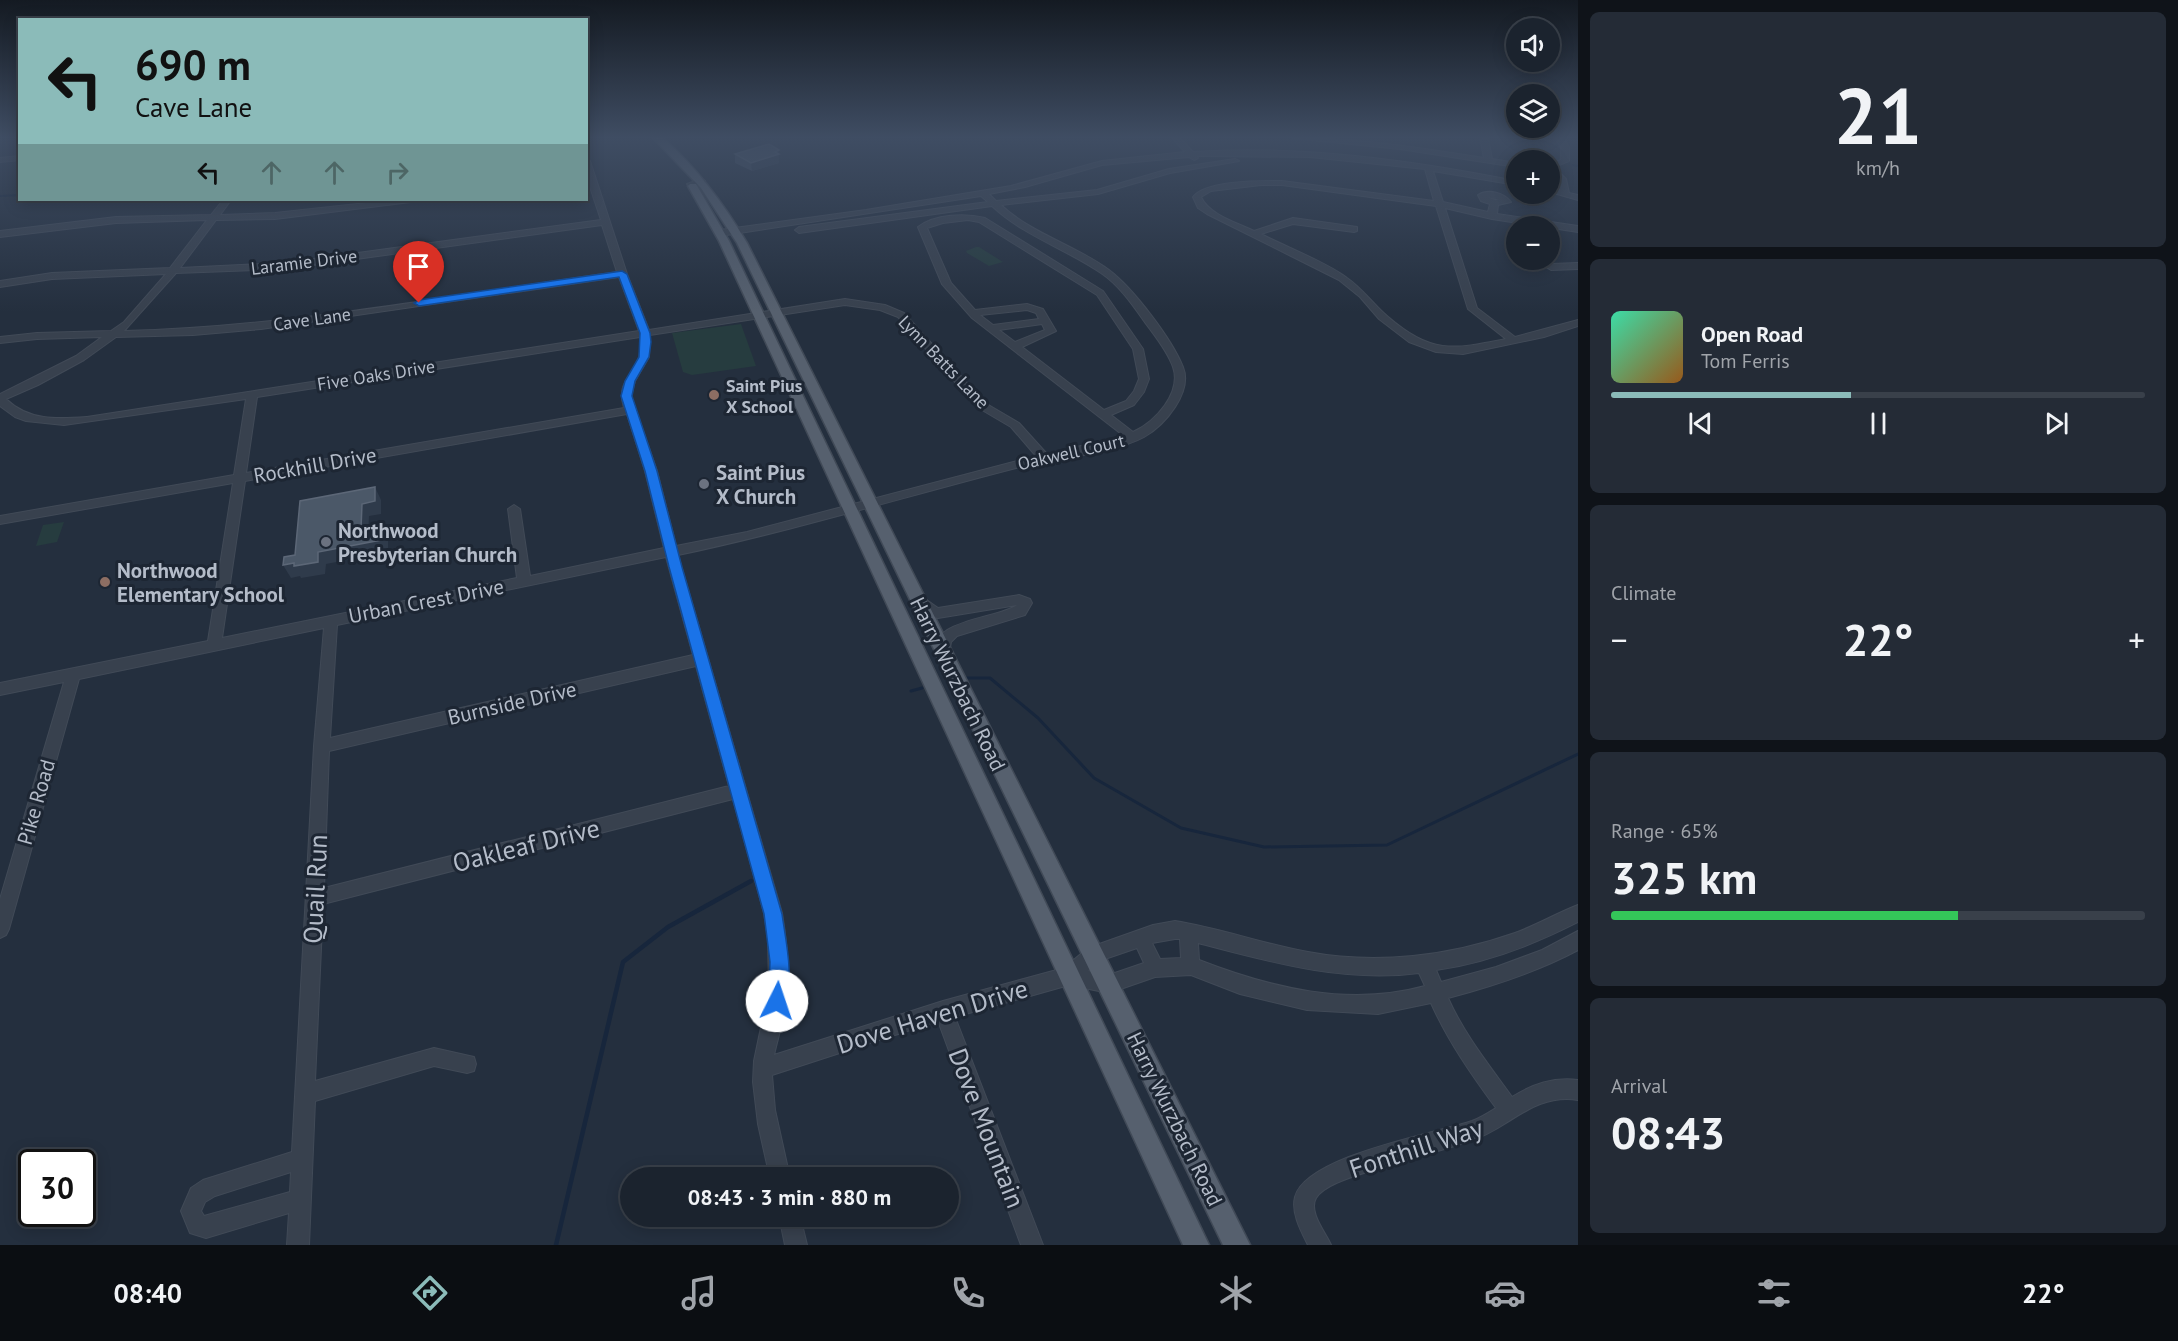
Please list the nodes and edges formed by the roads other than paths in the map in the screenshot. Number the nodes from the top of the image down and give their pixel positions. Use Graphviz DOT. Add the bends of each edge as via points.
graph roads {
  1 [pos="597,196"];
  2 [pos="704,196"];
  3 [pos="707,196"];
  4 [pos="960,196"];
  5 [pos="987,196"];
  6 [pos="1059,196"];
  7 [pos="1198,196"];
  8 [pos="1401,196"];
  9 [pos="1437,196"];
  10 [pos="226,201"];
  11 [pos="403,201"];
  12 [pos="993,203"];
  13 [pos="1494,203"];
  14 [pos="1439,204"];
  15 [pos="1492,216"];
  16 [pos="212,217"];
  17 [pos="606,222"];
  18 [pos="1578,229"];
  19 [pos="1354,230"];
  20 [pos="0,234"];
  21 [pos="1254,234"];
  22 [pos="737,235"];
  23 [pos="722,237"];
  24 [pos="1578,266"];
  25 [pos="1560,267"];
  26 [pos="1104,270"];
  27 [pos="173,271"];
  28 [pos="622,274"];
  29 [pos="1078,279"];
  30 [pos="0,284"];
  31 [pos="775,311"];
  32 [pos="973,313"];
  33 [pos="757,314"];
  34 [pos="1046,321"];
  35 [pos="1578,323"];
  36 [pos="991,328"];
  37 [pos="645,333"];
  38 [pos="114,334"];
  39 [pos="0,340"];
  40 [pos="1513,340"];
  41 [pos="1015,346"];
  42 [pos="252,394"];
  43 [pos="0,399"];
  44 [pos="631,410"];
  45 [pos="1103,415"];
  46 [pos="1132,437"];
  47 [pos="1044,458"];
  48 [pos="241,478"];
  49 [pos="872,505"];
  50 [pos="514,509"];
  51 [pos="850,509"];
  52 [pos="0,520"];
  53 [pos="671,551"];
  54 [pos="524,581"];
  55 [pos="916,598"];
  56 [pos="978,607"];
  57 [pos="331,620"];
  58 [pos="986,621"];
  59 [pos="214,645"];
  60 [pos="944,655"];
  61 [pos="702,659"];
  62 [pos="73,674"];
  63 [pos="0,688"];
  64 [pos="322,746"];
  65 [pos="738,791"];
  66 [pos="315,898"];
  67 [pos="1578,913"];
  68 [pos="0,929"];
  69 [pos="1188,932"];
  70 [pos="1141,938"];
  71 [pos="1578,940"];
  72 [pos="1094,954"];
  73 [pos="1424,964"];
  74 [pos="1191,966"];
  75 [pos="1155,968"];
  76 [pos="1069,976"];
  77 [pos="1109,984"];
  78 [pos="1436,992"];
  79 [pos="943,1010"];
  80 [pos="467,1064"];
  81 [pos="763,1068"];
  82 [pos="1578,1090"];
  83 [pos="306,1094"];
  84 [pos="1510,1111"];
  85 [pos="303,1159"];
  86 [pos="777,1167"];
  87 [pos="301,1198"];
  88 [pos="792,1227"];
  89 [pos="298,1245"];
  90 [pos="796,1245"];
  91 [pos="1032,1245"];
  92 [pos="1196,1245"];
  93 [pos="1237,1245"];
  94 [pos="1320,1245"];
  1 -- 17 [label="street"];
  2 -- 23 [label="main road, Harry Wurzbach Road"];
  3 -- 22 [label="main road, Harry Wurzbach Road"];
  4 -- 22 [label="street"];
  5 -- 12 [label="street, Oakwell Court"];
  6 -- 12 [label="street"];
  7 -- 21 [label="street" via="1201,206"];
  8 -- 14 [label="street"];
  9 -- 14 [label="street"];
  10 -- 16 [label="street"];
  11 -- 16 [label="street" via="276,216"];
  12 -- 22 [label="street"];
  12 -- 26 [label="street, Oakwell Court" via="1012,220"];
  13 -- 15 [label="street"];
  14 -- 15 [label="street"];
  14 -- 40 [label="street" via="1473,309"];
  15 -- 18 [label="street"];
  16 -- 20 [label="street" via="81,223"];
  16 -- 27 [label="street"];
  17 -- 27 [label="street, Laramie Drive" via="284,266"];
  17 -- 28 [label="street"];
  19 -- 21 [label="street" via="1293,221"];
  21 -- 40 [label="street" via="1350,284 1382,316 1424,345 1453,351"];
  22 -- 23 [label="street"];
  22 -- 31 [label="main road, Harry Wurzbach Road"];
  23 -- 33 [label="main road, Harry Wurzbach Road"];
  24 -- 25 [label="street"];
  26 -- 29 [label="street"];
  26 -- 46 [label="street, Oakwell Court" via="1130,295 1179,369 1177,395 1171,407 1154,424"];
  27 -- 30 [label="street, Laramie Drive" via="52,276"];
  27 -- 38 [label="street" via="143,308"];
  28 -- 37 [label="street"];
  28 -- 38 [label="street, Cave Lane" via="261,326"];
  29 -- 32 [label="street" via="1063,282 1053,264 982,220 929,223 922,227 947,284"];
  29 -- 45 [label="street" via="1100,293 1138,349 1144,379 1130,404"];
  31 -- 33 [label="street, Lynn Batts Lane"];
  31 -- 47 [label="street, Lynn Batts Lane" via="844,302 895,312 913,326 981,405 1015,425"];
  31 -- 49 [label="main road, Harry Wurzbach Road"];
  32 -- 34 [label="street" via="1027,308 1040,311"];
  32 -- 36 [label="street"];
  33 -- 37 [label="street, Five Oaks Drive"];
  33 -- 51 [label="main road, Harry Wurzbach Road"];
  34 -- 36 [label="street"];
  34 -- 41 [label="street" via="1051,331"];
  35 -- 40 [label="street"];
  36 -- 41 [label="street"];
  37 -- 42 [label="street, Five Oaks Drive"];
  37 -- 44 [label="street" via="644,357 627,388"];
  38 -- 39 [label="street, Cave Lane"];
  38 -- 43 [label="street" via="59,370"];
  41 -- 45 [label="street"];
  42 -- 43 [label="street, Five Oaks Drive" via="55,422 20,416"];
  42 -- 48 [label="street"];
  44 -- 48 [label="street, Rockhill Drive"];
  44 -- 53 [label="street"];
  45 -- 46 [label="street"];
  46 -- 47 [label="street, Oakwell Court"];
  47 -- 49 [label="street, Oakwell Court"];
  48 -- 52 [label="street, Rockhill Drive"];
  48 -- 59 [label="street"];
  49 -- 51 [label="street, Oakwell Court"];
  49 -- 55 [label="main road, Harry Wurzbach Road"];
  50 -- 54 [label="street"];
  51 -- 53 [label="street, Urban Crest Drive"];
  51 -- 76 [label="main road, Harry Wurzbach Road"];
  53 -- 54 [label="street, Urban Crest Drive"];
  53 -- 61 [label="street"];
  54 -- 57 [label="street, Urban Crest Drive"];
  55 -- 56 [label="street" via="938,613"];
  55 -- 60 [label="main road, Harry Wurzbach Road"];
  56 -- 58 [label="street"];
  56 -- 58 [label="street" via="1019,600 1025,603 1020,611"];
  57 -- 59 [label="street, Urban Crest Drive"];
  57 -- 64 [label="street, Quail Run"];
  58 -- 60 [label="street" via="952,632 944,640"];
  59 -- 62 [label="street, Urban Crest Drive"];
  60 -- 72 [label="main road, Harry Wurzbach Road"];
  61 -- 64 [label="street, Burnside Drive"];
  61 -- 65 [label="street"];
  62 -- 63 [label="street, Urban Crest Drive"];
  62 -- 68 [label="street, Pike Road"];
  64 -- 66 [label="street, Quail Run"];
  65 -- 66 [label="street, Oakleaf Drive"];
  65 -- 81 [label="street" via="777,937 779,988"];
  66 -- 83 [label="street, Quail Run"];
  67 -- 73 [label="street" via="1505,946"];
  69 -- 70 [label="street" via="1175,930"];
  69 -- 73 [label="street" via="1312,962 1381,968"];
  69 -- 74 [label="street"];
  70 -- 72 [label="street"];
  70 -- 75 [label="street"];
  71 -- 78 [label="street" via="1547,957 1496,976"];
  72 -- 76 [label="street, Dove Haven Drive"];
  72 -- 77 [label="main road, Harry Wurzbach Road"];
  73 -- 78 [label="street"];
  74 -- 75 [label="street"];
  74 -- 78 [label="street" via="1240,985 1307,1001 1378,1005"];
  75 -- 77 [label="street"];
  76 -- 77 [label="street"];
  76 -- 79 [label="street, Dove Haven Drive"];
  76 -- 92 [label="main road, Harry Wurzbach Road"];
  77 -- 93 [label="main road, Harry Wurzbach Road"];
  78 -- 84 [label="street" via="1468,1053"];
  79 -- 81 [label="street, Dove Haven Drive"];
  79 -- 91 [label="street, Dove Mountain"];
  80 -- 83 [label="street" via="434,1057"];
  81 -- 86 [label="street" via="763,1106"];
  82 -- 84 [label="street, Fonthill Way" via="1548,1090"];
  83 -- 85 [label="street, Quail Run"];
  84 -- 94 [label="street, Fonthill Way" via="1473,1131 1389,1154 1319,1181 1309,1189 1304,1209"];
  85 -- 87 [label="street, Quail Run"];
  85 -- 87 [label="street" via="210,1187 198,1196 190,1211 197,1226 206,1227"];
  87 -- 89 [label="street, Quail Run"];
  88 -- 90 [label="street"];
}
